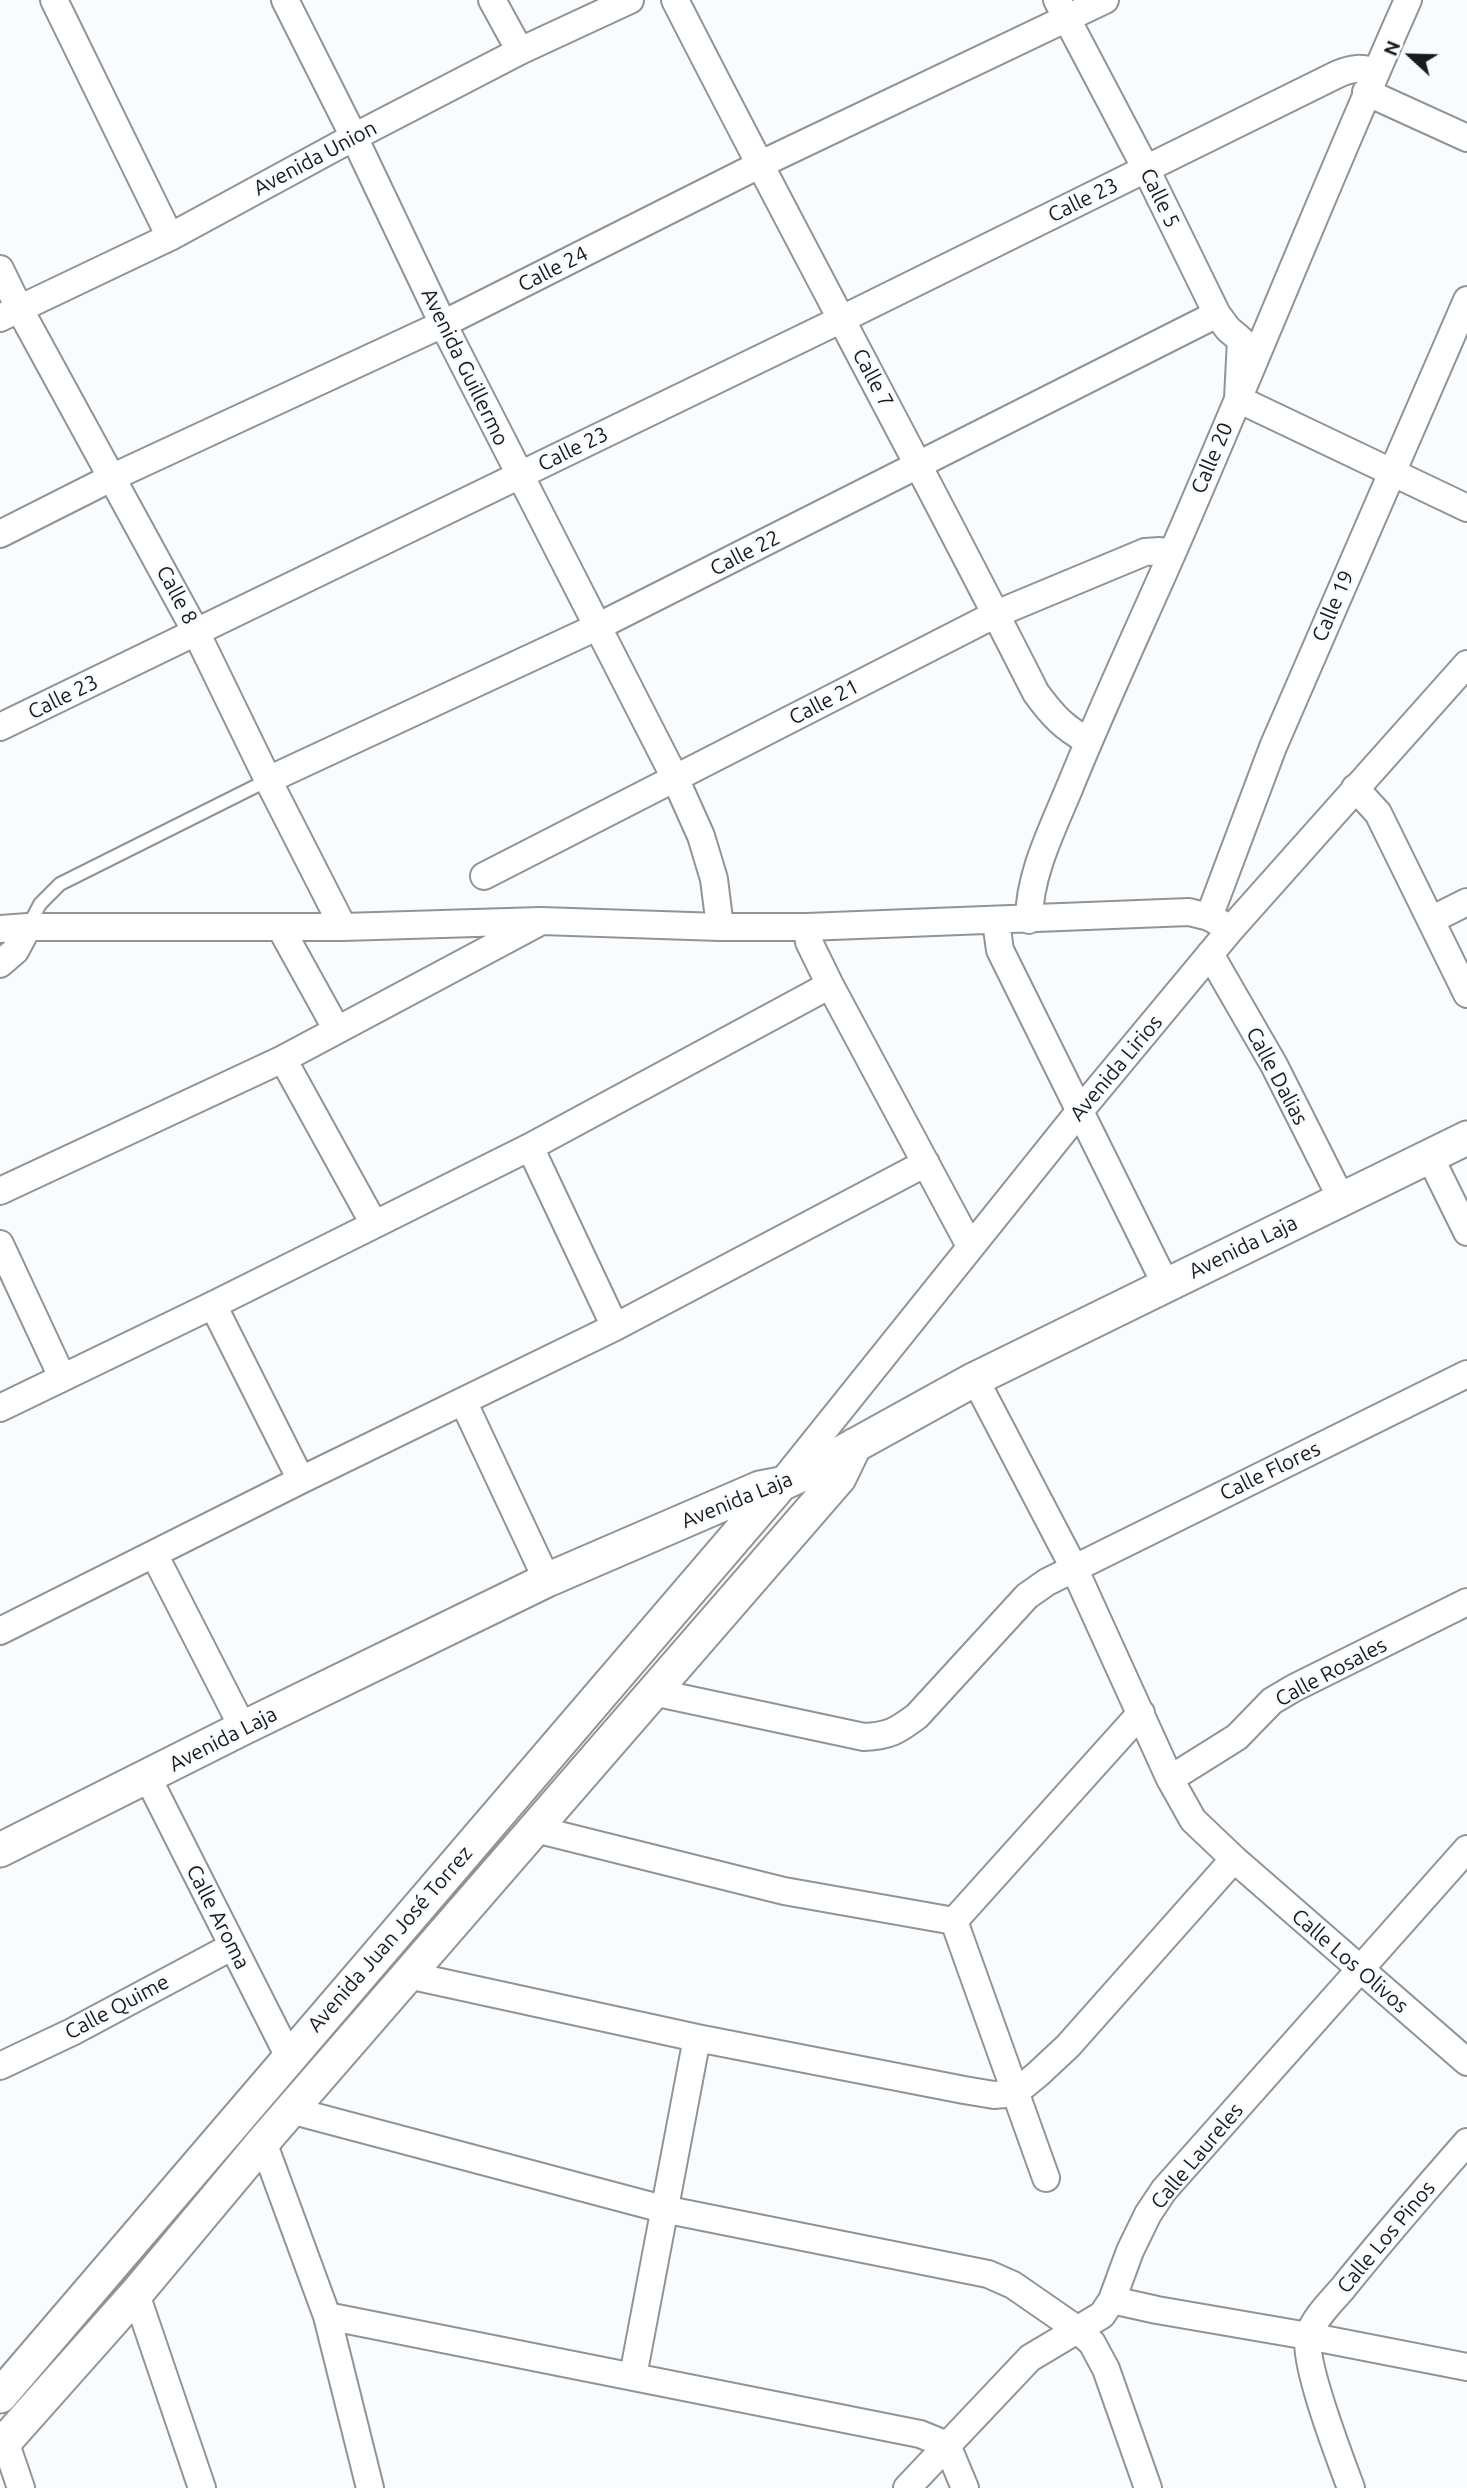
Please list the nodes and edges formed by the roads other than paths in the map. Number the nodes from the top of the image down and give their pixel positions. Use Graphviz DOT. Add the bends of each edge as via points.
graph roads {
  1 [pos="54,0"];
  2 [pos="285,0"];
  3 [pos="492,0"];
  4 [pos="630,0"];
  5 [pos="675,0"];
  6 [pos="1105,0"];
  7 [pos="1408,0"];
  8 [pos="1062,10"];
  9 [pos="520,51"];
  10 [pos="1371,82"];
  11 [pos="354,136"];
  12 [pos="1467,138"];
  13 [pos="759,165"];
  14 [pos="1146,169"];
  15 [pos="170,237"];
  16 [pos="0,269"];
  17 [pos="1467,300"];
  18 [pos="9,313"];
  19 [pos="1217,314"];
  20 [pos="842,319"];
  21 [pos="443,324"];
  22 [pos="1238,399"];
  23 [pos="920,465"];
  24 [pos="1390,473"];
  25 [pos="519,475"];
  26 [pos="113,477"];
  27 [pos="1467,508"];
  28 [pos="0,534"];
  29 [pos="1171,554"];
  30 [pos="996,614"];
  31 [pos="599,626"];
  32 [pos="197,632"];
  33 [pos="1467,664"];
  34 [pos="0,727"];
  35 [pos="1088,741"];
  36 [pos="674,778"];
  37 [pos="268,780"];
  38 [pos="1355,788"];
  39 [pos="484,876"];
  40 [pos="1467,902"];
  41 [pos="1030,920"];
  42 [pos="1431,920"];
  43 [pos="541,921"];
  44 [pos="996,922"];
  45 [pos="1220,923"];
  46 [pos="28,927"];
  47 [pos="280,927"];
  48 [pos="343,927"];
  49 [pos="720,928"];
  50 [pos="807,928"];
  51 [pos="0,929"];
  52 [pos="1210,954"];
  53 [pos="0,964"];
  54 [pos="830,985"];
  55 [pos="1467,994"];
  56 [pos="337,1030"];
  57 [pos="283,1059"];
  58 [pos="1079,1112"];
  59 [pos="1467,1138"];
  60 [pos="530,1147"];
  61 [pos="1430,1157"];
  62 [pos="926,1163"];
  63 [pos="0,1191"];
  64 [pos="1341,1198"];
  65 [pos="374,1224"];
  66 [pos="1467,1232"];
  67 [pos="0,1244"];
  68 [pos="971,1246"];
  69 [pos="1166,1285"];
  70 [pos="213,1305"];
  71 [pos="615,1327"];
  72 [pos="1467,1374"];
  73 [pos="62,1377"];
  74 [pos="975,1379"];
  75 [pos="463,1401"];
  76 [pos="0,1408"];
  77 [pos="855,1445"];
  78 [pos="301,1480"];
  79 [pos="781,1484"];
  80 [pos="154,1554"];
  81 [pos="1074,1568"];
  82 [pos="547,1580"];
  83 [pos="1467,1602"];
  84 [pos="0,1631"];
  85 [pos="653,1692"];
  86 [pos="1141,1713"];
  87 [pos="243,1728"];
  88 [pos="147,1776"];
  89 [pos="1170,1779"];
  90 [pos="535,1829"];
  91 [pos="0,1850"];
  92 [pos="1467,1850"];
  93 [pos="1234,1859"];
  94 [pos="954,1921"];
  95 [pos="233,1946"];
  96 [pos="1359,1969"];
  97 [pos="408,1975"];
  98 [pos="697,2038"];
  99 [pos="289,2057"];
  100 [pos="1467,2062"];
  101 [pos="0,2066"];
  102 [pos="1015,2093"];
  103 [pos="290,2110"];
  104 [pos="263,2142"];
  105 [pos="1467,2142"];
  106 [pos="1046,2178"];
  107 [pos="663,2209"];
  108 [pos="136,2294"];
  109 [pos="1112,2300"];
  110 [pos="327,2316"];
  111 [pos="1078,2330"];
  112 [pos="1308,2336"];
  113 [pos="1467,2367"];
  114 [pos="633,2376"];
  115 [pos="0,2396"];
  116 [pos="3,2444"];
  117 [pos="947,2445"];
  118 [pos="21,2488"];
  119 [pos="202,2488"];
  120 [pos="370,2488"];
  121 [pos="907,2488"];
  122 [pos="965,2488"];
  123 [pos="1148,2488"];
  124 [pos="1350,2488"];
  1 -- 15 [label="street"];
  2 -- 11 [label="street, Avenida Guillermo"];
  3 -- 9 [label="street"];
  4 -- 9 [label="street, Avenida Union"];
  5 -- 13 [label="street, Calle 7"];
  6 -- 8 [label="street, Calle 24"];
  7 -- 10 [label="street, Calle 20"];
  8 -- 13 [label="street, Calle 24"];
  8 -- 14 [label="street, Calle 5"];
  9 -- 11 [label="street, Avenida Union"];
  10 -- 12 [label="street"];
  10 -- 14 [label="street, Calle 23" via="1363,68 1345,71"];
  10 -- 22 [label="street, Calle 20"];
  11 -- 15 [label="street, Avenida Union"];
  11 -- 21 [label="street, Avenida Guillermo"];
  13 -- 20 [label="street, Calle 7"];
  13 -- 21 [label="street, Calle 24"];
  14 -- 19 [label="street, Calle 5"];
  14 -- 20 [label="street, Calle 23"];
  15 -- 18 [label="street, Avenida Union"];
  16 -- 18 [label="street, Calle 8"];
  17 -- 24 [label="street, Calle 19"];
  18 -- 26 [label="street, Calle 8"];
  19 -- 22 [label="street, Calle 5" via="1241,340"];
  19 -- 23 [label="street, Calle 22"];
  20 -- 23 [label="street, Calle 7"];
  20 -- 25 [label="street, Calle 23"];
  21 -- 25 [label="street, Avenida Guillermo"];
  21 -- 26 [label="street, Calle 24"];
  22 -- 24 [label="street"];
  22 -- 29 [label="street, Calle 20"];
  23 -- 30 [label="street, Calle 7"];
  23 -- 31 [label="street, Calle 22"];
  24 -- 27 [label="street"];
  24 -- 45 [label="street, Calle 19" via="1273,747"];
  25 -- 31 [label="street, Avenida Guillermo"];
  25 -- 32 [label="street, Calle 23"];
  26 -- 28 [label="street, Calle 24"];
  26 -- 32 [label="street, Calle 8"];
  29 -- 30 [label="street, Calle 21" via="1145,552"];
  29 -- 35 [label="street, Calle 20"];
  30 -- 35 [label="street, Calle 7" via="1036,693 1054,718"];
  30 -- 36 [label="street, Calle 21"];
  31 -- 36 [label="street, Avenida Guillermo"];
  31 -- 37 [label="street, Calle 22"];
  32 -- 34 [label="street, Calle 23"];
  32 -- 37 [label="street, Calle 8"];
  33 -- 38 [label="street, Avenida Lirios"];
  35 -- 41 [label="street, Calle 20" via="1046,845 1029,906"];
  36 -- 39 [label="street, Calle 21"];
  36 -- 49 [label="street, Avenida Guillermo" via="701,836 714,879"];
  37 -- 46 [label="lane" via="66,880 49,893"];
  37 -- 48 [label="street, Calle 8"];
  38 -- 42 [label="street" via="1378,813"];
  38 -- 45 [label="street, Avenida Lirios"];
  40 -- 42 [label="street"];
  41 -- 44 [label="street"];
  41 -- 45 [label="street" via="1189,912"];
  42 -- 55 [label="street"];
  43 -- 48 [label="street"];
  43 -- 49 [label="street"];
  43 -- 56 [label="street"];
  44 -- 50 [label="street"];
  44 -- 58 [label="street" via="1000,950"];
  45 -- 52 [label="street, Avenida Lirios"];
  46 -- 47 [label="street"];
  46 -- 51 [label="street"];
  46 -- 53 [label="street" via="15,951"];
  47 -- 48 [label="street"];
  47 -- 56 [label="street"];
  49 -- 50 [label="street"];
  50 -- 54 [label="street"];
  52 -- 58 [label="street, Avenida Lirios"];
  52 -- 64 [label="street, Calle Dalias" via="1274,1065"];
  54 -- 60 [label="street"];
  54 -- 62 [label="street"];
  56 -- 57 [label="street"];
  57 -- 63 [label="street"];
  57 -- 65 [label="street"];
  58 -- 68 [label="street, Avenida Lirios"];
  58 -- 69 [label="street"];
  59 -- 61 [label="street, Avenida Laja"];
  60 -- 65 [label="street"];
  60 -- 71 [label="street"];
  61 -- 64 [label="street, Avenida Laja"];
  61 -- 66 [label="street"];
  62 -- 68 [label="street"];
  62 -- 71 [label="street"];
  64 -- 69 [label="street, Avenida Laja"];
  65 -- 70 [label="street"];
  67 -- 73 [label="street"];
  68 -- 79 [label="street, Avenida Lirios"];
  69 -- 74 [label="street, Avenida Laja"];
  70 -- 73 [label="street"];
  70 -- 78 [label="street"];
  71 -- 75 [label="street"];
  72 -- 81 [label="street, Calle Flores"];
  73 -- 76 [label="street"];
  74 -- 77 [label="street, Avenida Laja"];
  74 -- 81 [label="street, Calle Los Olivos"];
  75 -- 78 [label="street"];
  75 -- 82 [label="street"];
  77 -- 79 [label="street, Avenida Laja"];
  77 -- 85 [label="street" via="839,1478"];
  78 -- 80 [label="street"];
  79 -- 82 [label="street, Avenida Laja" via="761,1488"];
  79 -- 99 [label="street, Avenida Juan José Torrez"];
  80 -- 84 [label="street"];
  80 -- 87 [label="street"];
  81 -- 85 [label="street, Calle Flores" via="1027,1596 917,1716 885,1736 864,1737"];
  81 -- 86 [label="street, Calle Los Olivos"];
  82 -- 87 [label="street, Avenida Laja"];
  83 -- 89 [label="street, Calle Rosales" via="1272,1701 1237,1737"];
  85 -- 90 [label="street"];
  86 -- 89 [label="street, Calle Los Olivos"];
  86 -- 94 [label="street"];
  87 -- 88 [label="street, Avenida Laja"];
  88 -- 91 [label="street, Avenida Laja"];
  88 -- 95 [label="street, Calle Aroma"];
  89 -- 93 [label="street, Calle Los Olivos" via="1193,1820"];
  90 -- 94 [label="street" via="784,1891"];
  90 -- 97 [label="street"];
  92 -- 96 [label="street, Calle Laureles"];
  93 -- 96 [label="street, Calle Los Olivos"];
  93 -- 102 [label="street" via="1068,2046"];
  94 -- 102 [label="street"];
  95 -- 99 [label="street, Calle Aroma"];
  95 -- 101 [label="street, Calle Quime"];
  96 -- 100 [label="street, Calle Los Olivos"];
  96 -- 109 [label="street, Calle Laureles" via="1164,2190 1130,2251"];
  97 -- 98 [label="street"];
  97 -- 103 [label="street"];
  98 -- 102 [label="street" via="964,2090"];
  98 -- 107 [label="street"];
  99 -- 115 [label="street, Avenida Juan José Torrez"];
  102 -- 106 [label="street"];
  103 -- 104 [label="street"];
  103 -- 107 [label="street"];
  104 -- 108 [label="street"];
  104 -- 110 [label="street"];
  105 -- 112 [label="street, Calle Los Pinos"];
  107 -- 111 [label="street" via="988,2274 1013,2285"];
  107 -- 114 [label="street"];
  108 -- 116 [label="street"];
  108 -- 119 [label="street"];
  109 -- 111 [label="street, Calle Laureles" via="1102,2315"];
  109 -- 112 [label="street"];
  110 -- 114 [label="street"];
  110 -- 120 [label="street"];
  111 -- 117 [label="street, Calle Laureles" via="1030,2358"];
  111 -- 123 [label="street" via="1107,2369"];
  112 -- 113 [label="street"];
  112 -- 124 [label="street" via="1315,2383"];
  114 -- 117 [label="street" via="920,2434"];
  116 -- 118 [label="street"];
  117 -- 121 [label="street, Calle Laureles"];
  117 -- 122 [label="street"];
}
